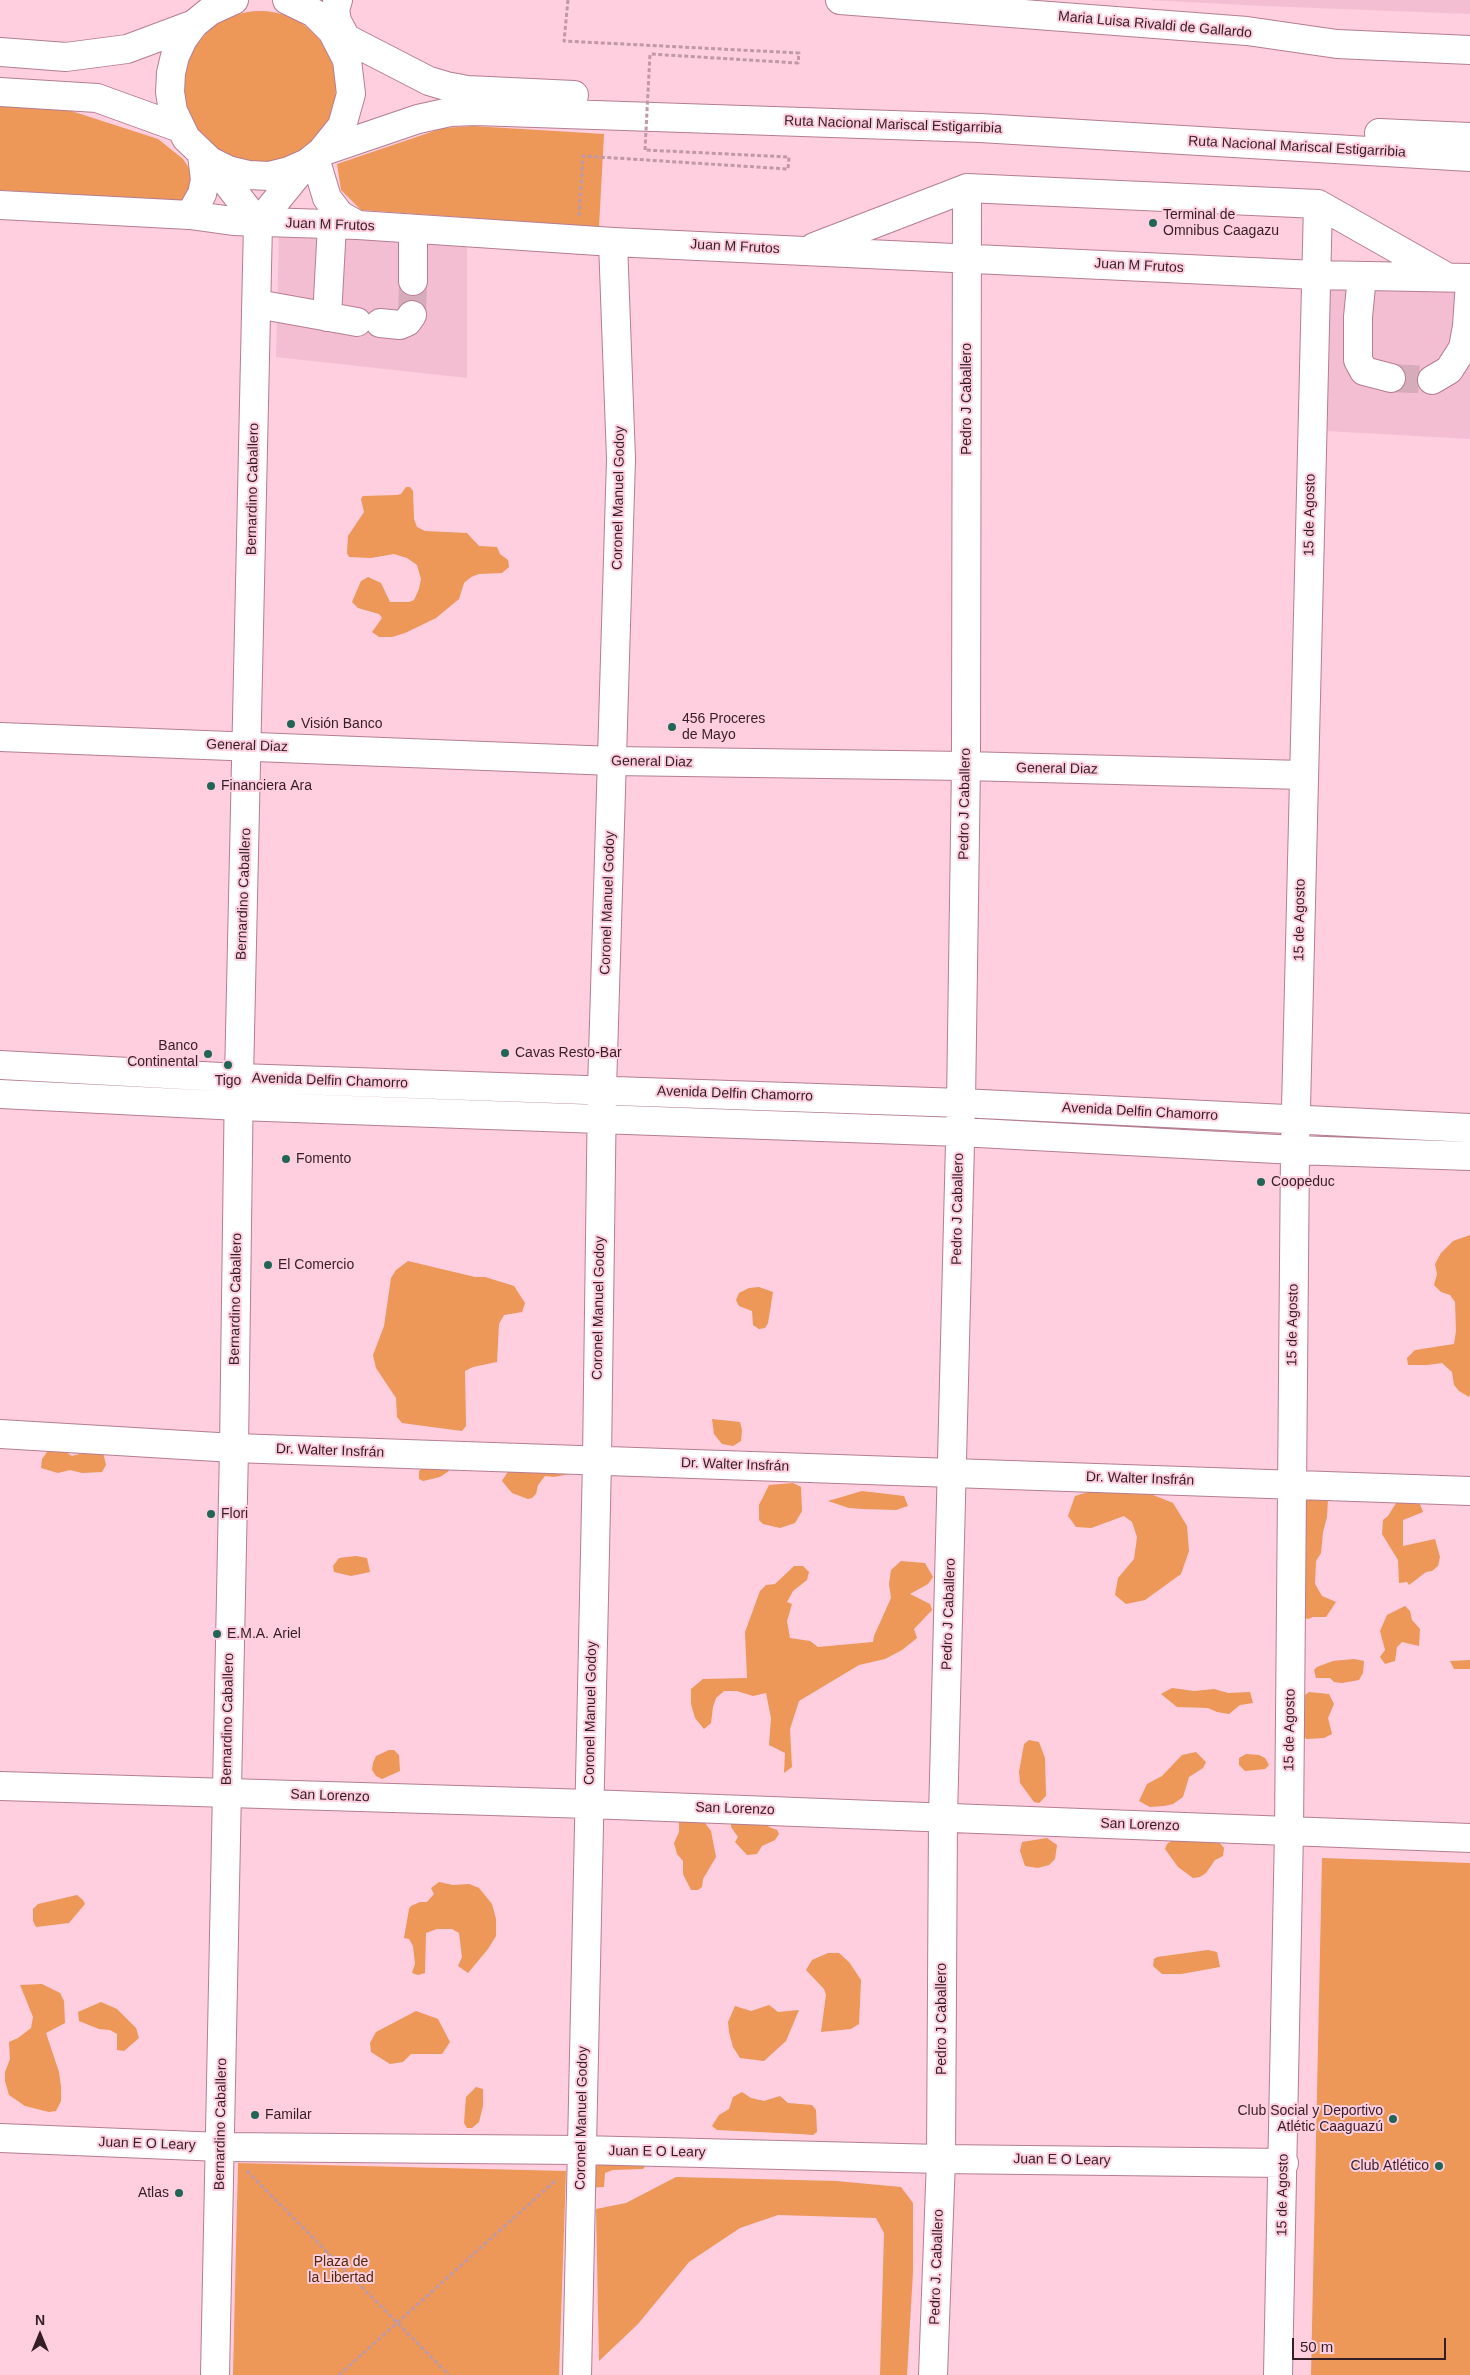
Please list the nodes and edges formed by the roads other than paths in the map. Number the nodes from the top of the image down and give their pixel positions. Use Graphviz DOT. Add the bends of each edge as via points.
graph roads {
  1 [pos="287,0"];
  2 [pos="338,0"];
  3 [pos="840,0"];
  4 [pos="214,9"];
  5 [pos="339,34"];
  6 [pos="1470,50"];
  7 [pos="0,52"];
  8 [pos="0,92"];
  9 [pos="180,128"];
  10 [pos="1470,137"];
  11 [pos="1470,157"];
  12 [pos="206,158"];
  13 [pos="315,158"];
  14 [pos="967,188"];
  15 [pos="1318,204"];
  16 [pos="0,205"];
  17 [pos="190,215"];
  18 [pos="258,223"];
  19 [pos="345,225"];
  20 [pos="413,229"];
  21 [pos="613,242"];
  22 [pos="805,251"];
  23 [pos="967,258"];
  24 [pos="1315,274"];
  25 [pos="1362,276"];
  26 [pos="1463,279"];
  27 [pos="413,281"];
  28 [pos="256,304"];
  29 [pos="412,315"];
  30 [pos="327,317"];
  31 [pos="1392,378"];
  32 [pos="1432,380"];
  33 [pos="0,737"];
  34 [pos="248,746"];
  35 [pos="613,761"];
  36 [pos="966,766"];
  37 [pos="1304,775"];
  38 [pos="0,1065"];
  39 [pos="239,1078"];
  40 [pos="602,1089"];
  41 [pos="0,1094"];
  42 [pos="961,1103"];
  43 [pos="239,1106"];
  44 [pos="602,1119"];
  45 [pos="1296,1120"];
  46 [pos="1470,1128"];
  47 [pos="960,1132"];
  48 [pos="1295,1150"];
  49 [pos="1470,1156"];
  50 [pos="0,1434"];
  51 [pos="234,1448"];
  52 [pos="597,1460"];
  53 [pos="953,1472"];
  54 [pos="1292,1484"];
  55 [pos="1470,1491"];
  56 [pos="0,1786"];
  57 [pos="226,1792"];
  58 [pos="589,1804"];
  59 [pos="943,1818"];
  60 [pos="1289,1831"];
  61 [pos="1470,1838"];
  62 [pos="0,2138"];
  63 [pos="221,2147"];
  64 [pos="581,2150"];
  65 [pos="941,2159"];
  66 [pos="1284,2163"];
  67 [pos="215,2375"];
  68 [pos="577,2375"];
  69 [pos="933,2375"];
  70 [pos="1278,2375"];
  1 -- 5 [label="main road" via="314,13"];
  2 -- 5 [label="main road" via="335,10"];
  3 -- 6 [label="main road, Maria Luisa Rivaldi de Gallardo" via="1247,31 1337,44"];
  4 -- 7 [label="main road" via="126,49 66,57"];
  4 -- 9 [label="main road" via="183,39 171,74 172,101"];
  5 -- 10 [label="main road, Ruta Nacional Mariscal Estigarribia" via="429,81 467,90"];
  5 -- 13 [label="main road" via="347,60 351,94 342,126"];
  8 -- 9 [label="main road" via="97,98"];
  9 -- 12 [label="main road"];
  11 -- 13 [label="main road, Ruta Nacional Mariscal Estigarribia" via="980,128 476,110 418,119"];
  12 -- 13 [label="main road, Ruta Nacional Mariscal Estigarribia" via="228,170 269,176 289,172"];
  12 -- 17 [label="main road" via="202,194"];
  12 -- 18 [label="main road"];
  13 -- 18 [label="main road"];
  13 -- 19 [label="main road" via="327,198"];
  14 -- 15 [label="main road"];
  14 -- 22 [label="main road"];
  14 -- 23 [label="main road, Pedro J Caballero"];
  15 -- 24 [label="main road, 15 de Agosto"];
  15 -- 26 [label="main road"];
  16 -- 17 [label="main road, Juan M Frutos"];
  17 -- 18 [label="main road, Juan M Frutos"];
  18 -- 19 [label="main road, Juan M Frutos"];
  18 -- 28 [label="main road, Bernardino Caballero"];
  19 -- 20 [label="main road, Juan M Frutos"];
  19 -- 30 [label="main road"];
  20 -- 21 [label="main road, Juan M Frutos"];
  20 -- 27 [label="main road"];
  21 -- 22 [label="main road, Juan M Frutos"];
  21 -- 35 [label="main road, Coronel Manuel Godoy" via="621,459"];
  22 -- 23 [label="main road, Juan M Frutos"];
  23 -- 24 [label="main road, Juan M Frutos"];
  23 -- 36 [label="main road, Pedro J Caballero"];
  24 -- 25 [label="main road, Juan M Frutos"];
  24 -- 37 [label="main road, 15 de Agosto"];
  25 -- 26 [label="main road, Juan M Frutos"];
  25 -- 31 [label="main road" via="1358,360 1364,371"];
  26 -- 32 [label="main road" via="1468,326 1462,348 1449,370"];
  28 -- 30 [label="main road"];
  28 -- 34 [label="main road, Bernardino Caballero"];
  29 -- 30 [label="main road" via="407,322 400,324"];
  33 -- 34 [label="main road, General Diaz"];
  34 -- 35 [label="main road, General Diaz"];
  34 -- 39 [label="main road, Bernardino Caballero"];
  35 -- 36 [label="main road, General Diaz"];
  35 -- 40 [label="main road, Coronel Manuel Godoy"];
  36 -- 37 [label="main road, General Diaz"];
  36 -- 42 [label="main road, Pedro J Caballero"];
  37 -- 45 [label="main road, 15 de Agosto"];
  38 -- 39 [label="main road, Avenida Delfin Chamorro"];
  39 -- 40 [label="main road, Avenida Delfin Chamorro"];
  39 -- 43 [label="main road, Bernardino Caballero"];
  40 -- 42 [label="main road, Avenida Delfin Chamorro"];
  40 -- 44 [label="main road, Coronel Manuel Godoy"];
  41 -- 43 [label="main road, Avenida Delfin Chamorro"];
  42 -- 45 [label="main road, Avenida Delfin Chamorro"];
  42 -- 47 [label="main road, Pedro J Caballero"];
  43 -- 44 [label="main road, Avenida Delfin Chamorro"];
  43 -- 51 [label="main road, Bernardino Caballero"];
  44 -- 47 [label="main road, Avenida Delfin Chamorro"];
  44 -- 52 [label="main road, Coronel Manuel Godoy"];
  45 -- 46 [label="main road, Avenida Delfin Chamorro"];
  45 -- 48 [label="main road, 15 de Agosto"];
  47 -- 48 [label="main road, Avenida Delfin Chamorro"];
  47 -- 53 [label="main road, Pedro J Caballero"];
  48 -- 49 [label="main road, Avenida Delfin Chamorro"];
  48 -- 54 [label="main road, 15 de Agosto"];
  50 -- 51 [label="main road, Dr. Walter Insfrán"];
  51 -- 52 [label="main road, Dr. Walter Insfrán"];
  51 -- 57 [label="main road, Bernardino Caballero"];
  52 -- 53 [label="main road, Dr. Walter Insfrán"];
  52 -- 58 [label="main road, Coronel Manuel Godoy"];
  53 -- 54 [label="main road, Dr. Walter Insfrán"];
  53 -- 59 [label="main road, Pedro J Caballero"];
  54 -- 55 [label="main road, Dr. Walter Insfrán"];
  54 -- 60 [label="main road, 15 de Agosto"];
  56 -- 57 [label="main road, San Lorenzo"];
  57 -- 58 [label="main road, San Lorenzo"];
  57 -- 63 [label="main road, Bernardino Caballero"];
  58 -- 59 [label="main road, San Lorenzo"];
  58 -- 64 [label="main road, Coronel Manuel Godoy"];
  59 -- 60 [label="main road, San Lorenzo"];
  59 -- 65 [label="main road, Pedro J Caballero"];
  60 -- 61 [label="main road, San Lorenzo"];
  60 -- 66 [label="main road, 15 de Agosto"];
  62 -- 63 [label="main road, Juan E O Leary"];
  63 -- 64 [label="main road, Juan E O Leary"];
  63 -- 67 [label="main road, Bernardino Caballero"];
  64 -- 65 [label="main road, Juan E O Leary"];
  64 -- 68 [label="main road, Coronel Manuel Godoy"];
  65 -- 66 [label="main road, Juan E O Leary"];
  65 -- 69 [label="main road, Pedro J. Caballero"];
  66 -- 70 [label="main road, 15 de Agosto"];
}
